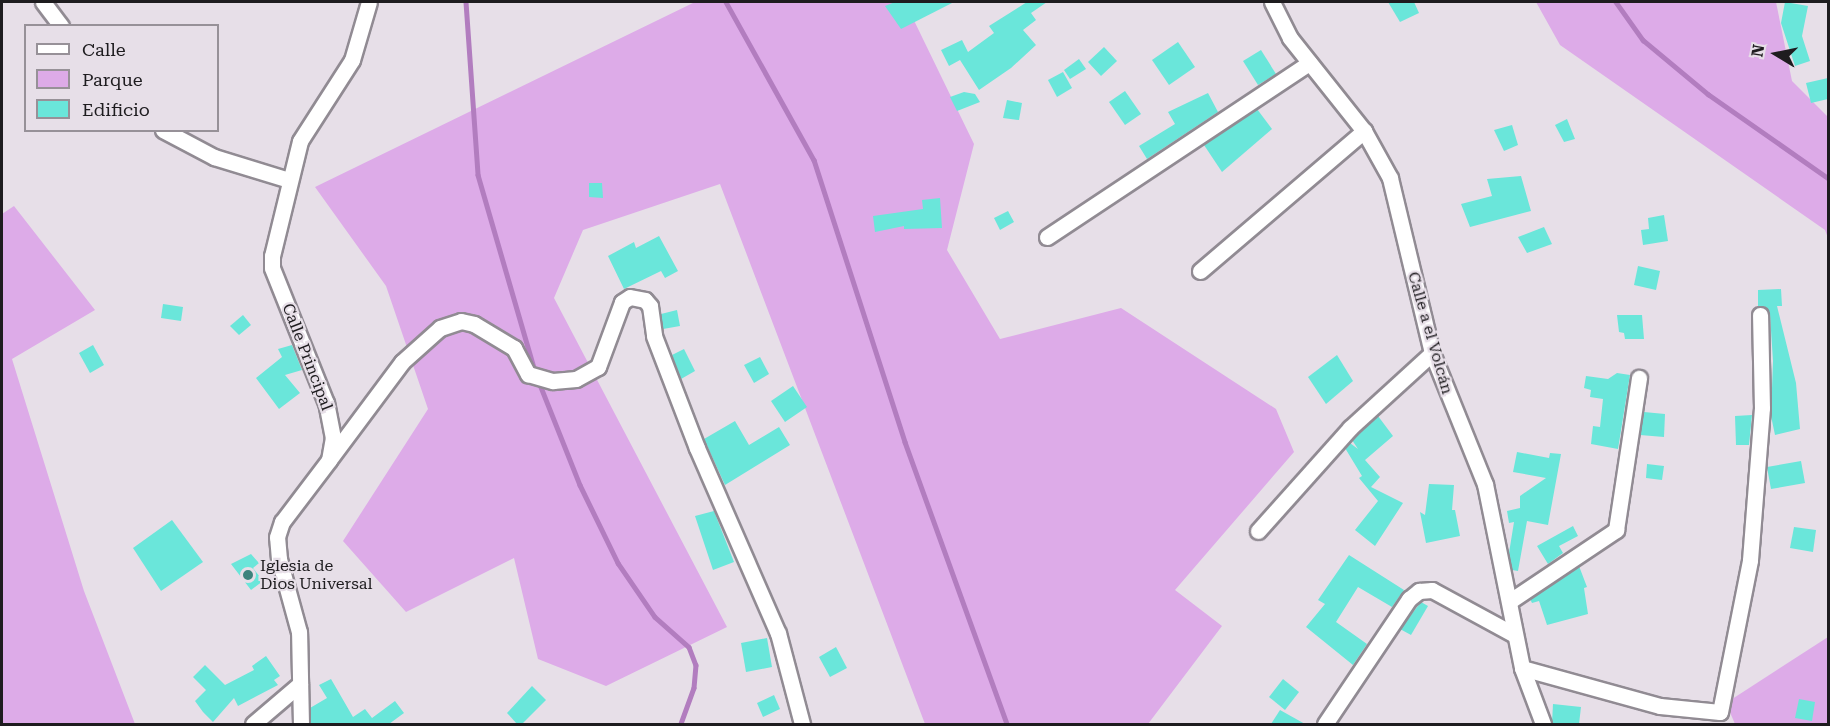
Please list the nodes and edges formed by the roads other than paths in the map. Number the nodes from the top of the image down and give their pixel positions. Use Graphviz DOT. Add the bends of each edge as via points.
graph roads {
  1 [pos="43,2"];
  2 [pos="369,2"];
  3 [pos="1272,2"];
  4 [pos="60,24"];
  5 [pos="1309,63"];
  6 [pos="1364,131"];
  7 [pos="167,132"];
  8 [pos="289,180"];
  9 [pos="1047,237"];
  10 [pos="1200,271"];
  11 [pos="1760,315"];
  12 [pos="1432,353"];
  13 [pos="1639,378"];
  14 [pos="329,460"];
  15 [pos="1258,531"];
  16 [pos="1510,601"];
  17 [pos="1515,635"];
  18 [pos="1522,668"];
  19 [pos="300,684"];
  20 [pos="253,724"];
  21 [pos="301,724"];
  22 [pos="802,724"];
  23 [pos="1325,724"];
  24 [pos="1543,724"];
  1 -- 4 [label="street"];
  2 -- 8 [label="street, Calle Principal" via="352,60 306,128"];
  3 -- 5 [label="street, Calle a el Volcán" via="1290,38"];
  5 -- 6 [label="street, Calle a el Volcán"];
  5 -- 9 [label="street"];
  6 -- 10 [label="street"];
  6 -- 12 [label="street, Calle a el Volcán" via="1390,178"];
  7 -- 8 [label="street" via="214,157"];
  8 -- 14 [label="street, Calle Principal" via="272,268 332,422"];
  11 -- 18 [label="street" via="1762,408 1750,560 1720,712 1660,706"];
  12 -- 15 [label="street" via="1350,428"];
  12 -- 16 [label="street, Calle a el Volcán" via="1485,484"];
  13 -- 16 [label="street" via="1616,530"];
  14 -- 19 [label="street" via="282,522 277,537 279,559 299,632"];
  14 -- 22 [label="street" via="402,362 440,328 461,321 474,324 514,348 528,374 554,381 576,379 598,367 622,302 630,297 645,300 650,306 654,336 697,447 778,633"];
  16 -- 17 [label="street, Calle a el Volcán"];
  17 -- 18 [label="street, Calle a el Volcán"];
  17 -- 23 [label="street" via="1432,590 1419,591 1409,599"];
  18 -- 24 [label="street, Calle a el Volcán"];
  19 -- 20 [label="street"];
  19 -- 21 [label="street"];
}
